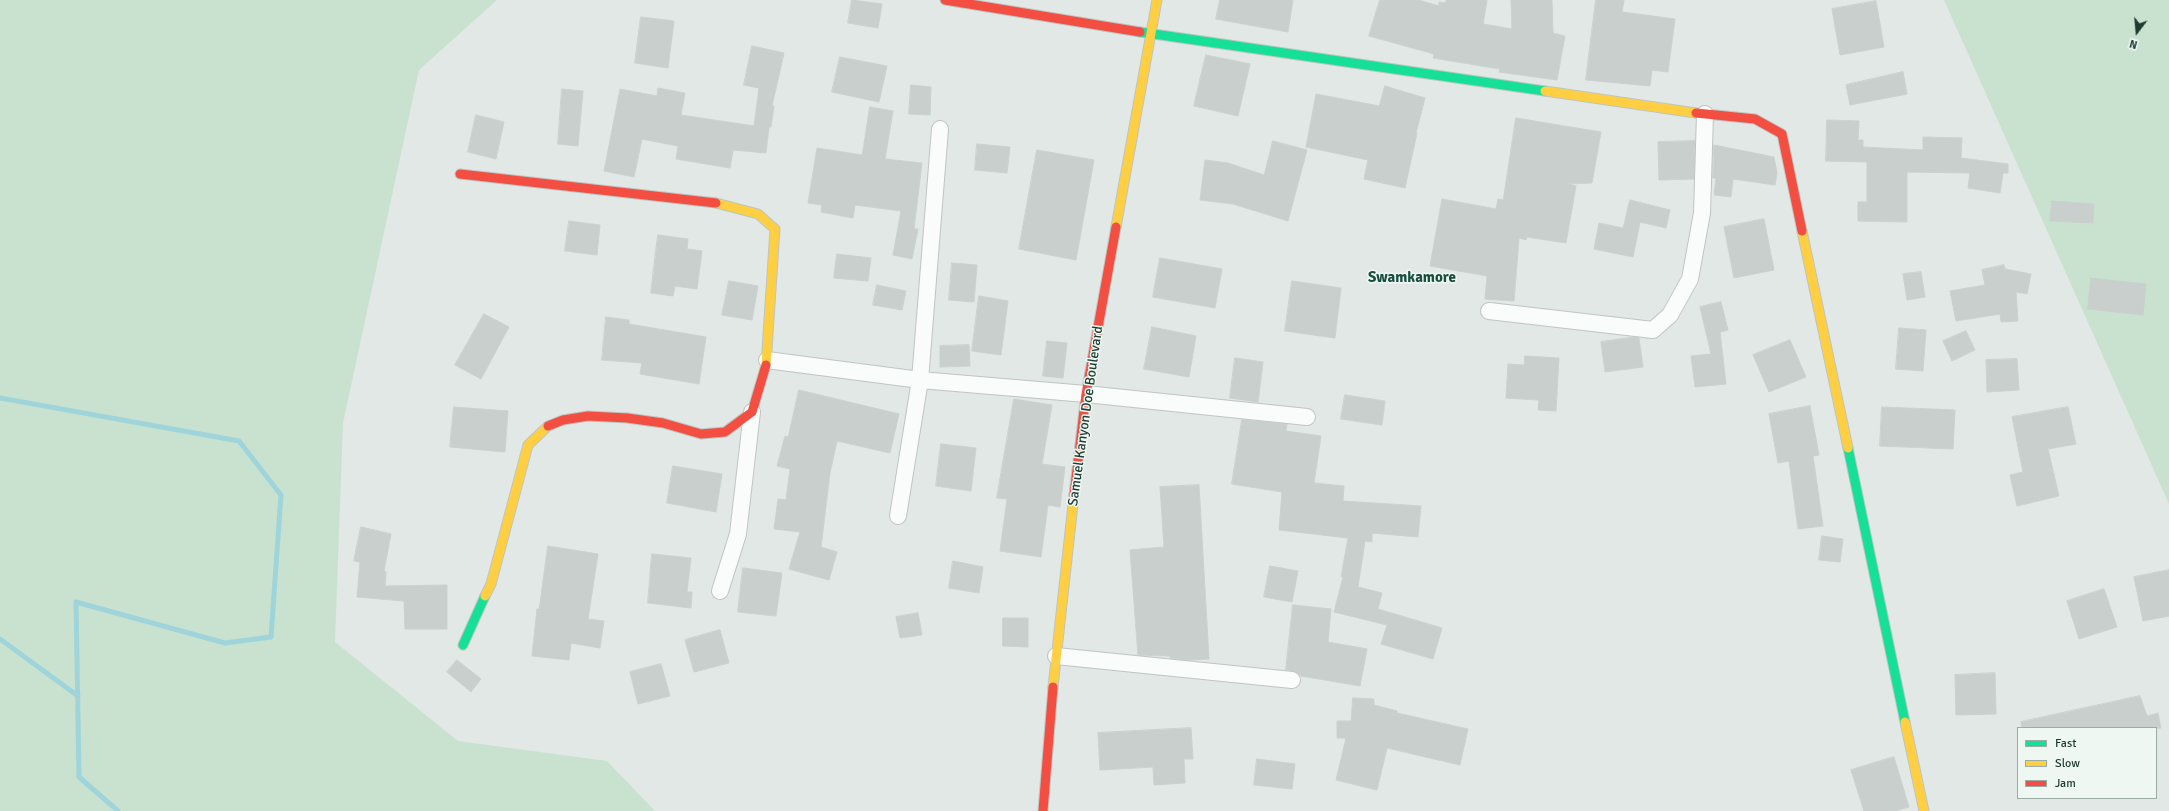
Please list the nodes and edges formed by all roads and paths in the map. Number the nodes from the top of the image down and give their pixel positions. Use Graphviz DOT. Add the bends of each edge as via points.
graph roads {
  1 [pos="945,0"];
  2 [pos="1157,0"];
  3 [pos="1151,34"];
  4 [pos="1705,114"];
  5 [pos="940,129"];
  6 [pos="460,174"];
  7 [pos="1489,311"];
  8 [pos="767,360"];
  9 [pos="920,380"];
  10 [pos="1086,394"];
  11 [pos="752,412"];
  12 [pos="1307,417"];
  13 [pos="898,516"];
  14 [pos="720,592"];
  15 [pos="463,646"];
  16 [pos="1056,656"];
  17 [pos="1292,680"];
  18 [pos="1043,811"];
  19 [pos="1924,811"];
  1 -- 3 [label="street"];
  2 -- 3 [label="street, Samuel Kanyon Doe Boulevard"];
  3 -- 4 [label="street"];
  3 -- 10 [label="street, Samuel Kanyon Doe Boulevard"];
  4 -- 7 [label="street" via="1702,213 1690,279 1670,315 1653,330"];
  4 -- 19 [label="street" via="1755,119 1782,134"];
  5 -- 9 [label="street"];
  6 -- 8 [label="street" via="724,204 758,214 775,229"];
  8 -- 9 [label="street"];
  8 -- 11 [label="street"];
  9 -- 10 [label="street"];
  9 -- 13 [label="street"];
  10 -- 12 [label="street"];
  10 -- 16 [label="street, Samuel Kanyon Doe Boulevard"];
  11 -- 14 [label="street" via="738,534"];
  11 -- 15 [label="street" via="725,432 702,434 663,424 588,416 563,420 544,428 528,444 491,584"];
  16 -- 17 [label="street"];
  16 -- 18 [label="street, Samuel Kanyon Doe Boulevard"];
}
